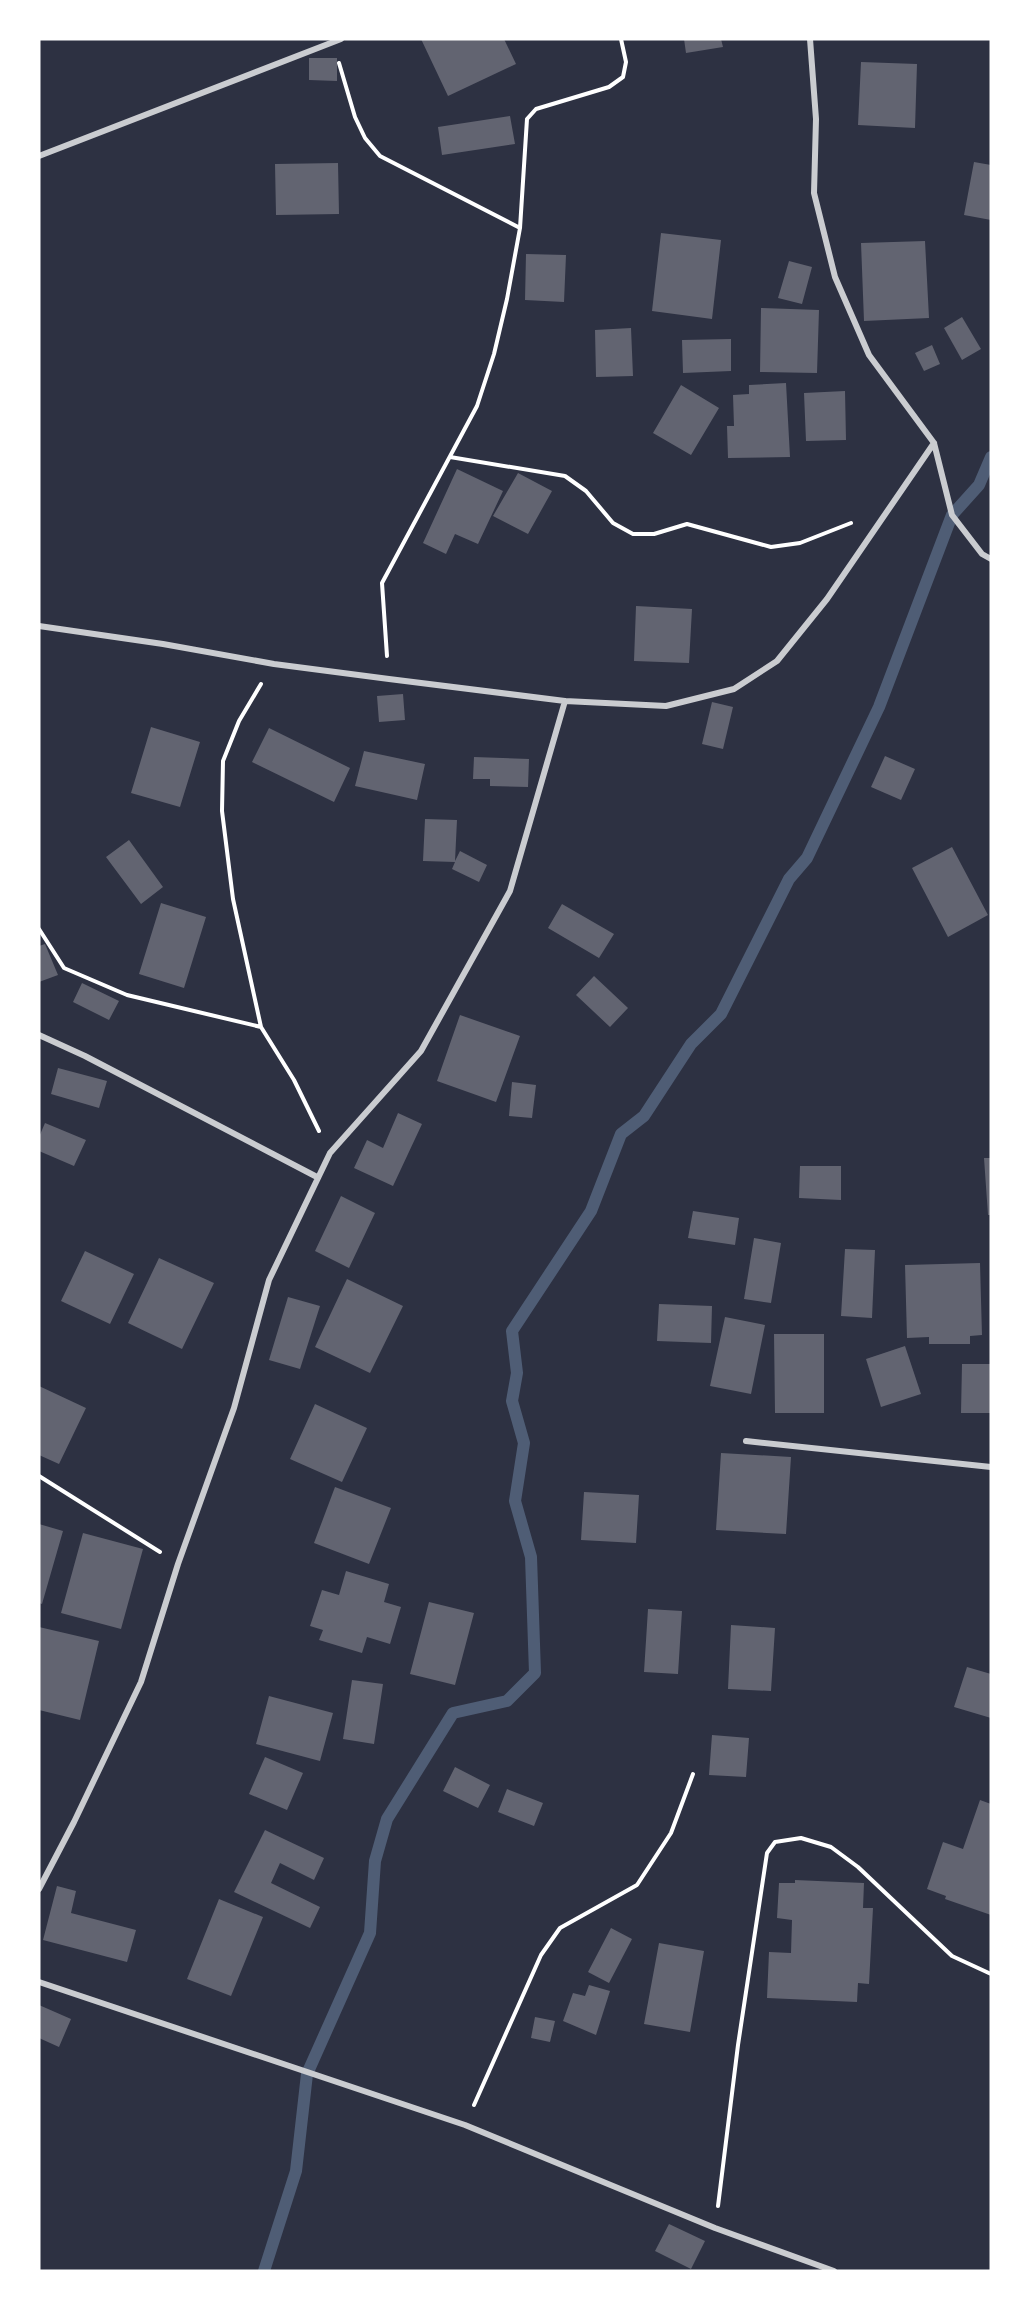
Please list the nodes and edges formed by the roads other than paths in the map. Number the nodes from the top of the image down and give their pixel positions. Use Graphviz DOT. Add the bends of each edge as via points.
graph roads {
  1 [pos="341,39"];
  2 [pos="810,39"];
  3 [pos="333,40"];
  4 [pos="39,156"];
  5 [pos="934,443"];
  6 [pos="991,559"];
  7 [pos="39,626"];
  8 [pos="565,701"];
  9 [pos="39,1035"];
  10 [pos="317,1177"];
  11 [pos="746,1441"];
  12 [pos="991,1467"];
  13 [pos="39,1889"];
  14 [pos="39,1982"];
  15 [pos="834,2271"];
  1 -- 3 [label="street"];
  2 -- 5 [label="street" via="816,118 814,194 835,276 869,355"];
  3 -- 4 [label="street"];
  5 -- 6 [label="street" via="952,515 982,554"];
  5 -- 8 [label="street" via="827,599 777,661 734,689 666,706"];
  7 -- 8 [label="street" via="274,664"];
  8 -- 10 [label="street" via="510,891 421,1051 330,1153"];
  9 -- 10 [label="street"];
  10 -- 13 [label="street" via="269,1280 234,1408 141,1682"];
  11 -- 12 [label="street"];
  14 -- 15 [label="street" via="465,2125 715,2228"];
}
